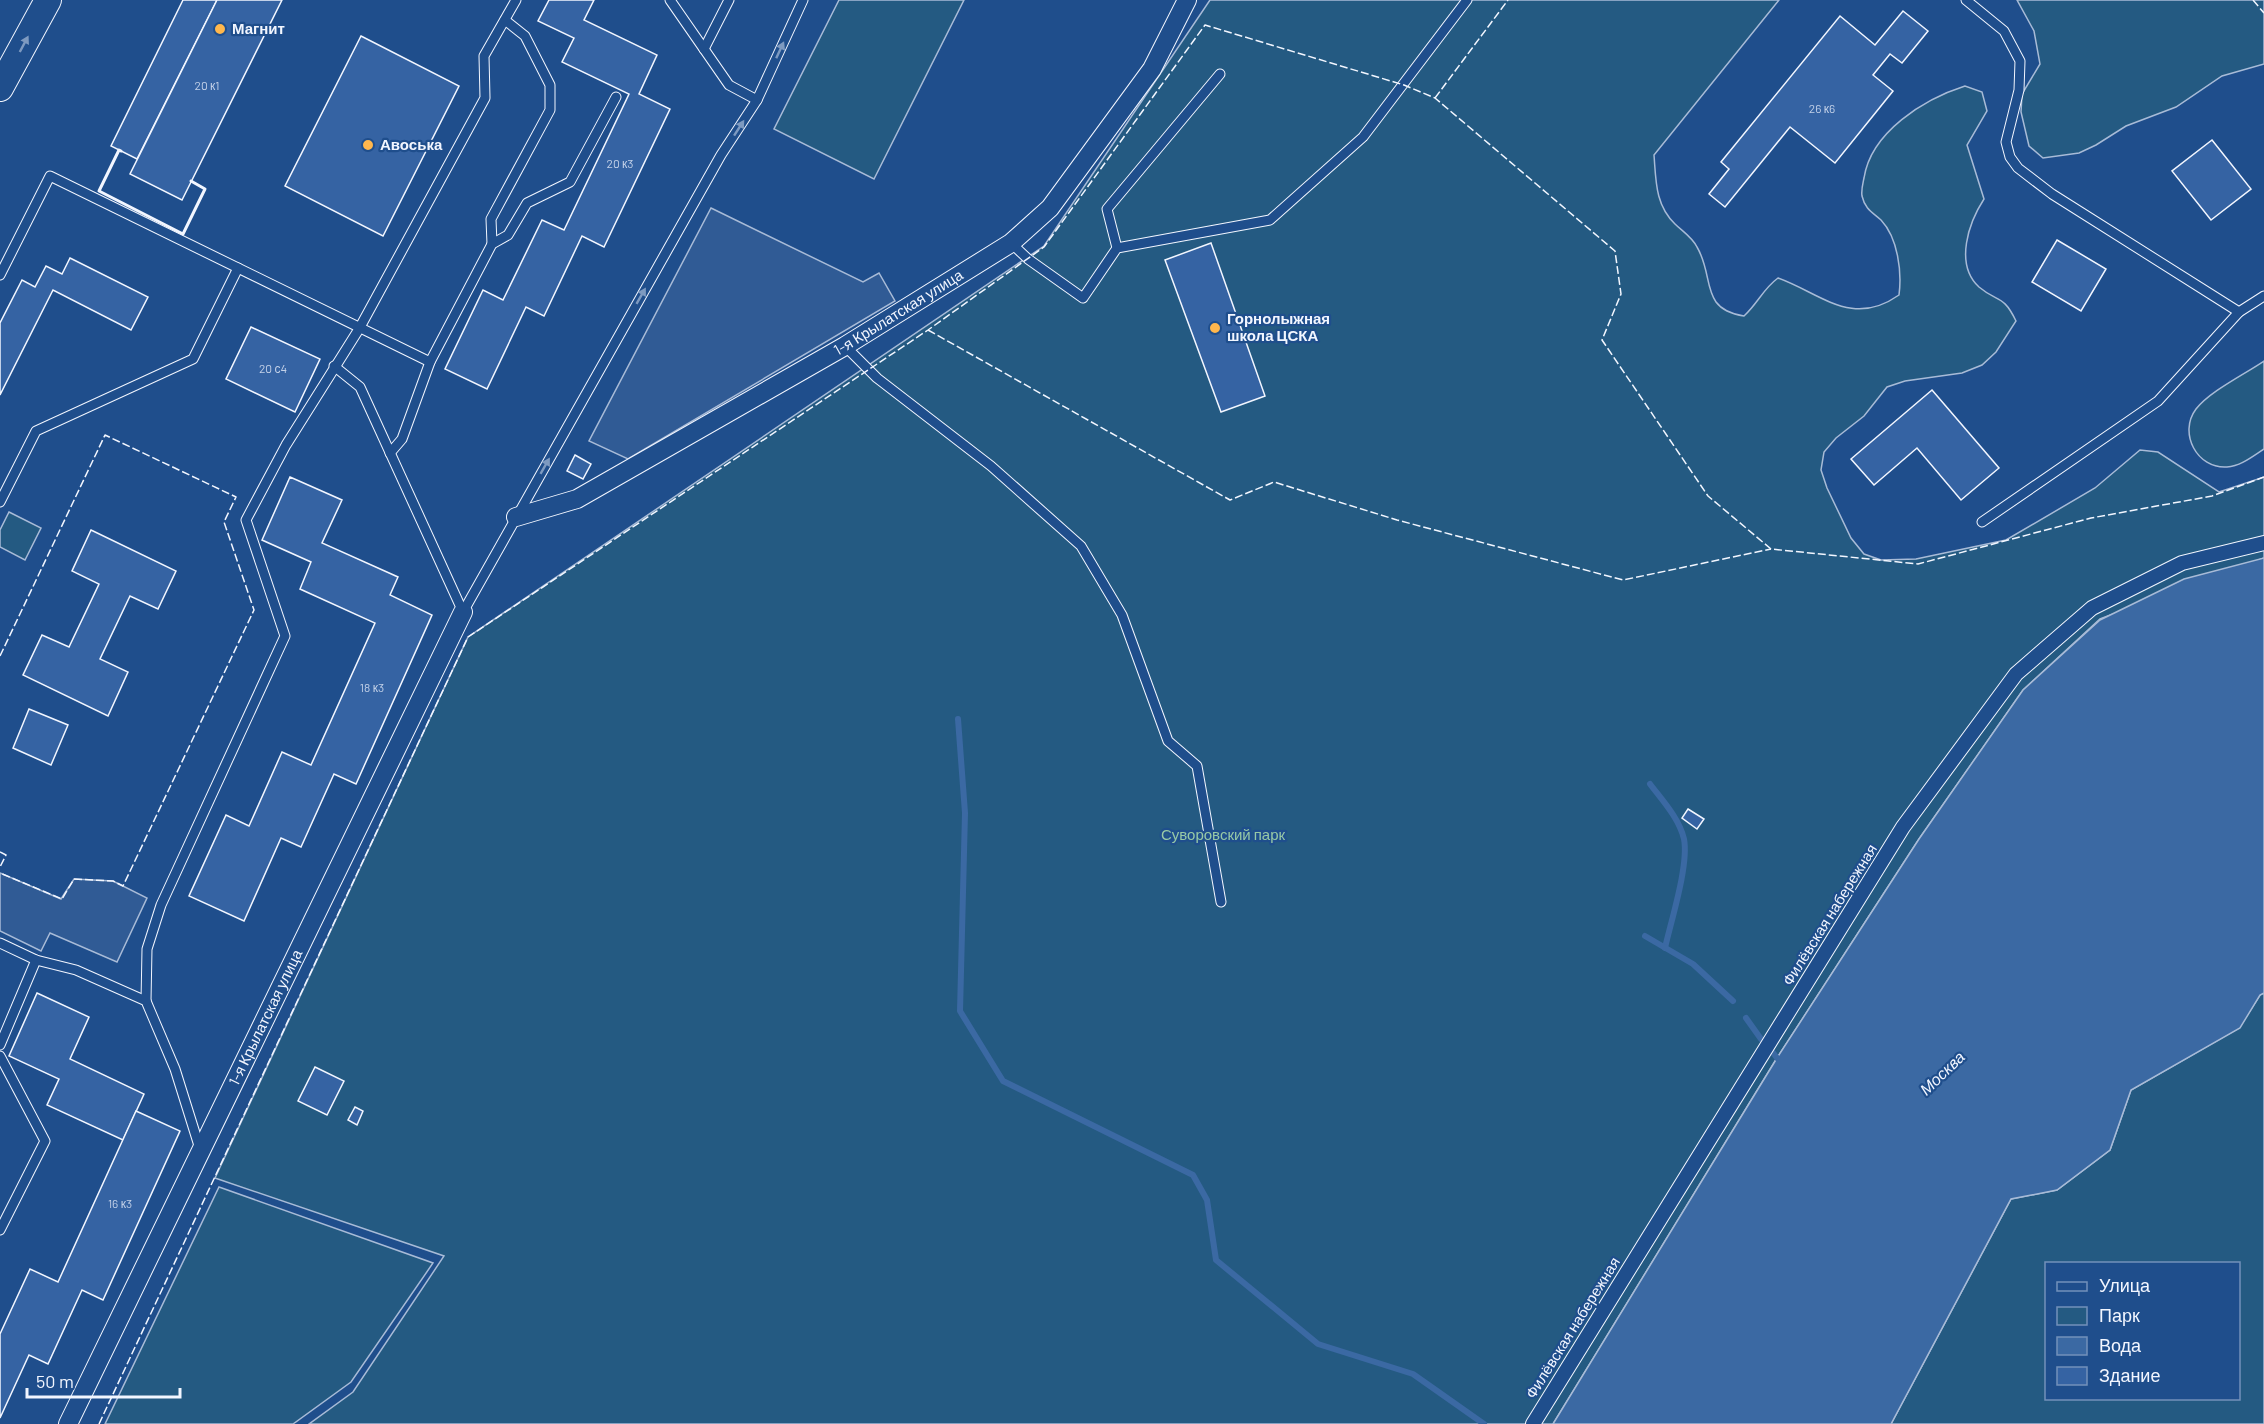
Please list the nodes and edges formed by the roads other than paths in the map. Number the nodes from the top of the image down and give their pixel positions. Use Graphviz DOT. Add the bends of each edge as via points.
graph roads {
  1 [pos="48,0"];
  2 [pos="516,0"];
  3 [pos="670,0"];
  4 [pos="729,0"];
  5 [pos="803,0"];
  6 [pos="1187,0"];
  7 [pos="1467,0"];
  8 [pos="1966,0"];
  9 [pos="505,20"];
  10 [pos="704,49"];
  11 [pos="1220,74"];
  12 [pos="0,88"];
  13 [pos="616,98"];
  14 [pos="757,100"];
  15 [pos="1011,243"];
  16 [pos="492,244"];
  17 [pos="1118,248"];
  18 [pos="238,268"];
  19 [pos="0,274"];
  20 [pos="2264,296"];
  21 [pos="2239,312"];
  22 [pos="359,329"];
  23 [pos="845,346"];
  24 [pos="430,362"];
  25 [pos="334,366"];
  26 [pos="390,453"];
  27 [pos="0,502"];
  28 [pos="516,517"];
  29 [pos="1982,522"];
  30 [pos="2264,543"];
  31 [pos="462,612"];
  32 [pos="1221,902"];
  33 [pos="0,943"];
  34 [pos="36,960"];
  35 [pos="146,1001"];
  36 [pos="0,1045"];
  37 [pos="0,1056"];
  38 [pos="201,1152"];
  39 [pos="0,1230"];
  40 [pos="68,1424"];
  41 [pos="1533,1424"];
  12 -- 1 [label="main road, one-way"];
  2 -- 9 [label="lane"];
  3 -- 10 [label="lane"];
  4 -- 10 [label="lane"];
  14 -- 5 [label="lane, one-way"];
  6 -- 15 [label="street, 1-я Крылатская улица" via="1152,69 1050,208"];
  7 -- 17 [label="lane" via="1363,137 1270,220"];
  8 -- 21 [label="lane" via="2004,31 2020,61 2019,90 2006,142 2018,168 2052,194"];
  9 -- 16 [label="lane" via="525,36 550,85 550,110 491,219"];
  9 -- 22 [label="lane" via="484,56 485,98"];
  10 -- 14 [label="lane" via="729,85"];
  11 -- 17 [label="lane" via="1107,209"];
  13 -- 16 [label="lane" via="570,182 527,203 508,235"];
  28 -- 14 [label="lane, one-way" via="721,155"];
  15 -- 17 [label="lane" via="1028,260 1083,298"];
  15 -- 23 [label="street, 1-я Крылатская улица"];
  16 -- 24 [label="lane"];
  18 -- 19 [label="lane" via="50,176"];
  18 -- 22 [label="lane"];
  18 -- 27 [label="lane" via="193,359 36,431"];
  20 -- 21 [label="lane"];
  21 -- 29 [label="lane" via="2158,401"];
  22 -- 24 [label="lane"];
  22 -- 25 [label="lane"];
  23 -- 28 [label="street, 1-я Крылатская улица" via="577,499"];
  23 -- 32 [label="lane" via="872,374 991,466 1081,546 1122,615 1168,741 1197,766"];
  24 -- 26 [label="lane" via="402,439"];
  25 -- 26 [label="lane" via="360,387"];
  25 -- 35 [label="lane" via="246,520 285,636 161,905 147,949"];
  26 -- 31 [label="lane"];
  28 -- 31 [label="lane"];
  30 -- 41 [label="street, Филёвская набережная" via="2182,563 2092,608 2016,675 1903,827"];
  31 -- 38 [label="street, 1-я Крылатская улица"];
  33 -- 34 [label="lane"];
  34 -- 35 [label="lane" via="76,970"];
  34 -- 36 [label="lane"];
  35 -- 38 [label="lane" via="175,1069"];
  37 -- 39 [label="lane" via="45,1141"];
  38 -- 40 [label="street, 1-я Крылатская улица"];
}
